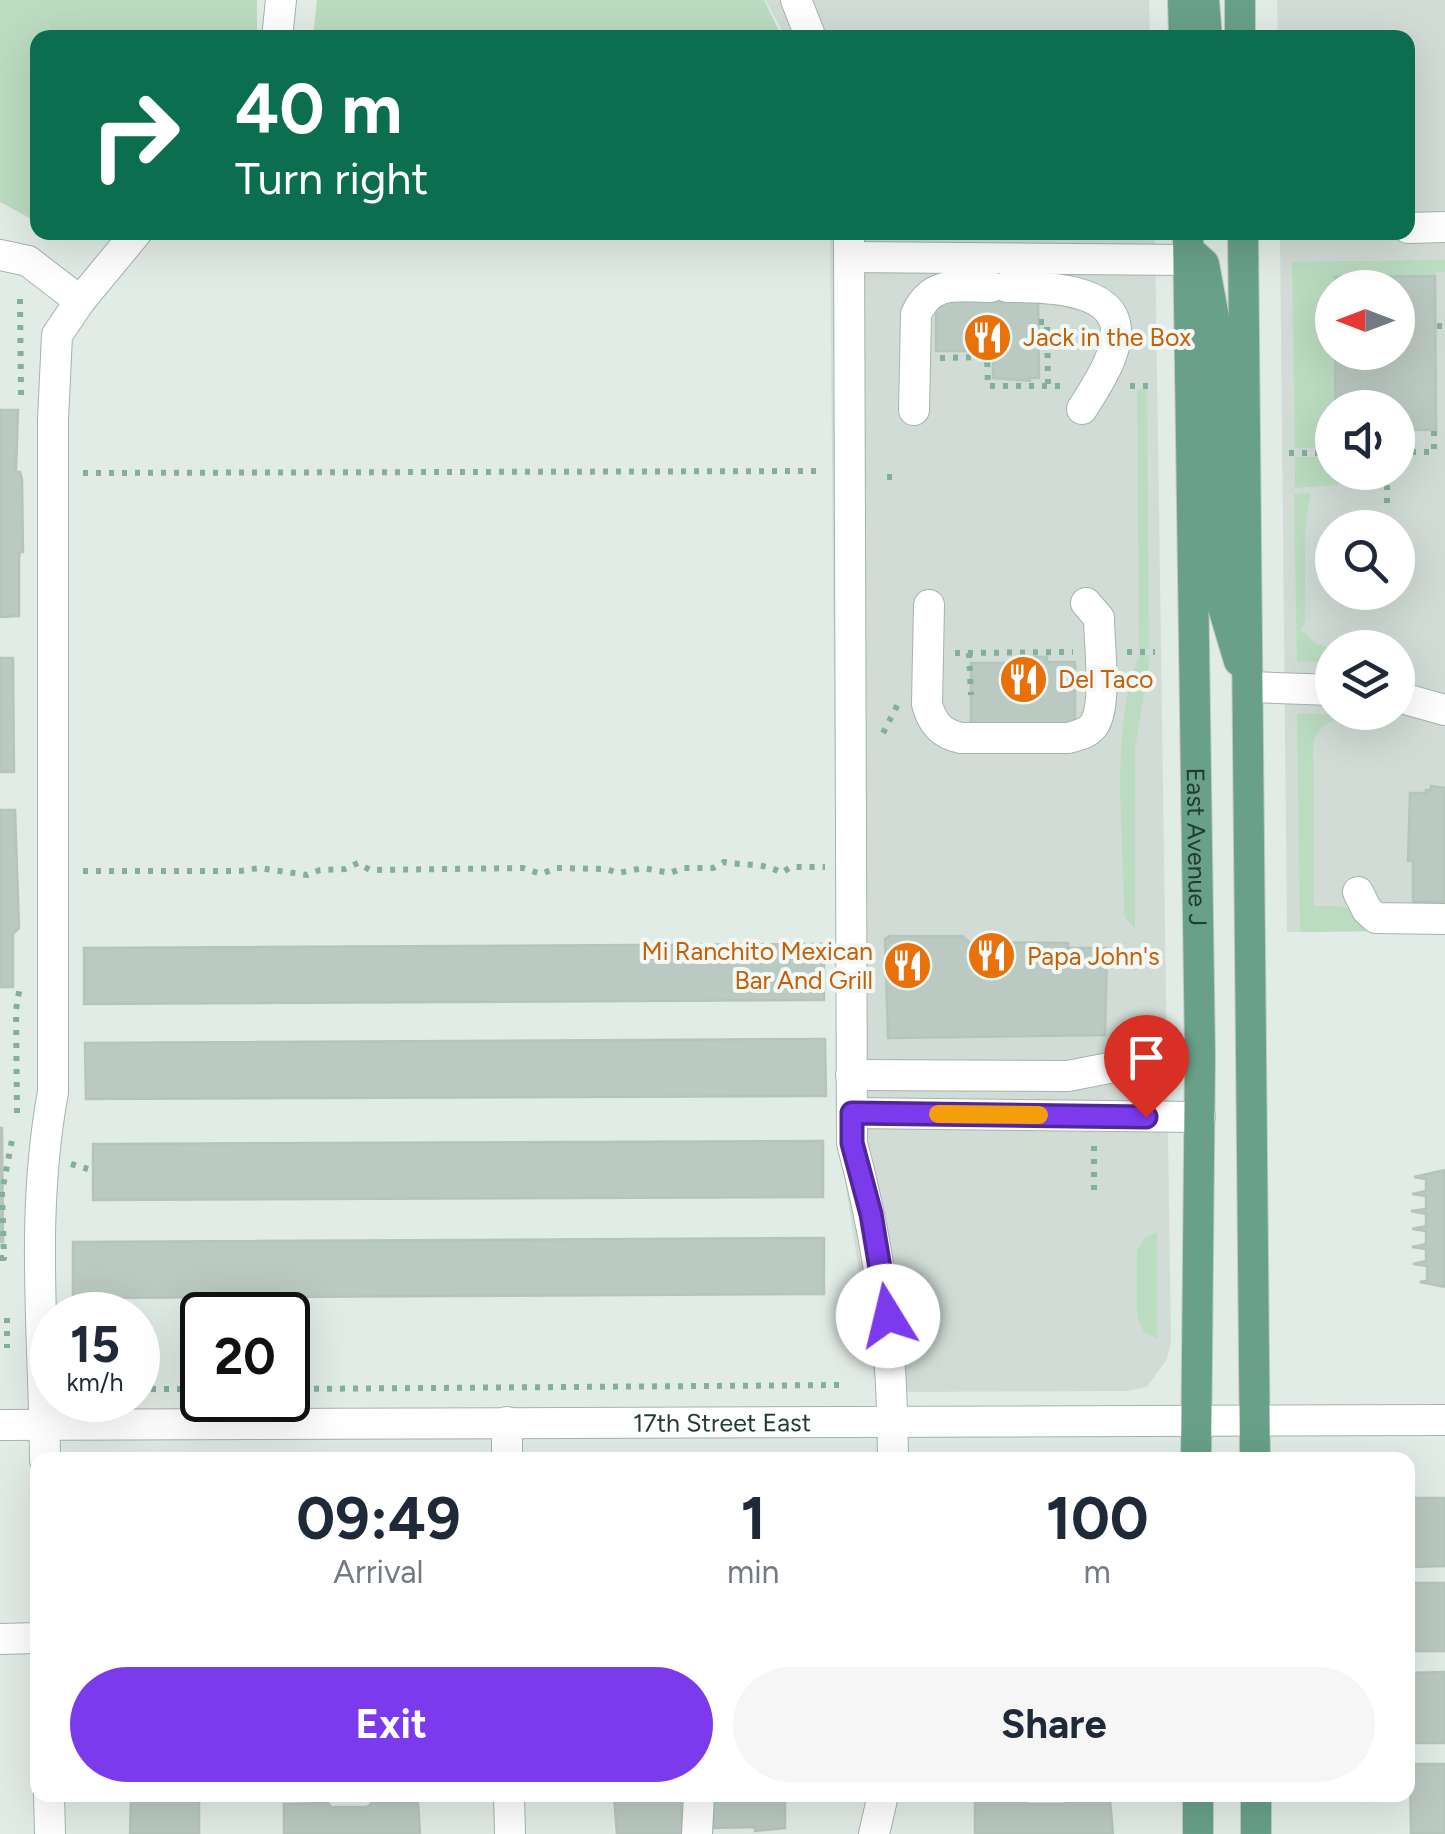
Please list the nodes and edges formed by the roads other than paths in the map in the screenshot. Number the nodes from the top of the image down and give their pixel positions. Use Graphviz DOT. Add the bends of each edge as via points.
graph roads {
  1 [pos="281,0"];
  2 [pos="796,0"];
  3 [pos="1183,0"];
  4 [pos="1204,0"];
  5 [pos="1240,0"];
  6 [pos="278,30"];
  7 [pos="809,30"];
  8 [pos="1184,30"];
  9 [pos="1206,30"];
  10 [pos="1240,30"];
  11 [pos="1445,227"];
  12 [pos="1415,228"];
  13 [pos="130,240"];
  14 [pos="1243,240"];
  15 [pos="849,244"];
  16 [pos="1189,248"];
  17 [pos="0,255"];
  18 [pos="80,301"];
  19 [pos="1079,398"];
  20 [pos="914,410"];
  21 [pos="1086,603"];
  22 [pos="929,606"];
  23 [pos="1249,688"];
  24 [pos="1315,690"];
  25 [pos="1415,702"];
  26 [pos="1445,710"];
  27 [pos="1358,892"];
  28 [pos="1445,920"];
  29 [pos="1200,1055"];
  30 [pos="852,1075"];
  31 [pos="992,1076"];
  32 [pos="852,1113"];
  33 [pos="992,1115"];
  34 [pos="1200,1118"];
  35 [pos="1445,1420"];
  36 [pos="507,1422"];
  37 [pos="893,1422"];
  38 [pos="1255,1422"];
  39 [pos="1195,1423"];
  40 [pos="0,1425"];
  41 [pos="45,1425"];
  42 [pos="45,1452"];
  43 [pos="507,1452"];
  44 [pos="893,1452"];
  45 [pos="1196,1452"];
  46 [pos="1255,1452"];
  47 [pos="30,1638"];
  48 [pos="0,1639"];
  49 [pos="50,1802"];
  50 [pos="509,1802"];
  51 [pos="699,1802"];
  52 [pos="881,1802"];
  53 [pos="1198,1802"];
  54 [pos="1256,1802"];
  55 [pos="50,1834"];
  56 [pos="510,1834"];
  57 [pos="697,1834"];
  58 [pos="874,1834"];
  59 [pos="1198,1834"];
  60 [pos="1256,1834"];
  1 -- 6 [label="street"];
  2 -- 7 [label="street"];
  3 -- 8 [label="main road"];
  4 -- 9 [label="main road"];
  5 -- 10 [label="main road"];
  11 -- 12 [label="street"];
  13 -- 18 [label="street"];
  14 -- 23 [label="main road"];
  15 -- 16 [label="street"];
  15 -- 30 [label="street"];
  16 -- 23 [label="main road" via="1204,264 1215,323 1222,604"];
  16 -- 29 [label="main road, East Avenue J"];
  17 -- 18 [label="street" via="28,261"];
  18 -- 41 [label="street" via="57,335 53,420 53,1092 38,1208"];
  19 -- 20 [label="street" via="1114,345 1112,315 1098,302 1046,286 942,288 931,291 916,314"];
  21 -- 22 [label="street" via="1099,618 1099,708 1095,724 1068,738 961,738 940,729 927,704"];
  23 -- 24 [label="street"];
  23 -- 38 [label="main road"];
  25 -- 26 [label="street"];
  27 -- 28 [label="street" via="1376,918"];
  29 -- 31 [label="street" via="1143,1055 1068,1076"];
  29 -- 34 [label="main road, East Avenue J"];
  30 -- 31 [label="street"];
  30 -- 32 [label="street"];
  31 -- 33 [label="street"];
  32 -- 33 [label="street"];
  32 -- 37 [label="street" via="852,1143 888,1316"];
  33 -- 34 [label="street"];
  34 -- 39 [label="main road, East Avenue J"];
  35 -- 38 [label="street, 17th Street East"];
  36 -- 37 [label="street, 17th Street East"];
  36 -- 41 [label="street, 17th Street East"];
  36 -- 43 [label="street"];
  37 -- 39 [label="street, 17th Street East"];
  37 -- 44 [label="street"];
  38 -- 39 [label="street, 17th Street East"];
  38 -- 46 [label="main road"];
  39 -- 45 [label="main road, East Avenue J"];
  40 -- 41 [label="street, 17th Street East"];
  41 -- 42 [label="street"];
  47 -- 48 [label="street"];
  49 -- 55 [label="street"];
  50 -- 56 [label="street"];
  51 -- 57 [label="street"];
  52 -- 58 [label="street"];
  53 -- 59 [label="main road"];
  54 -- 60 [label="main road"];
}
